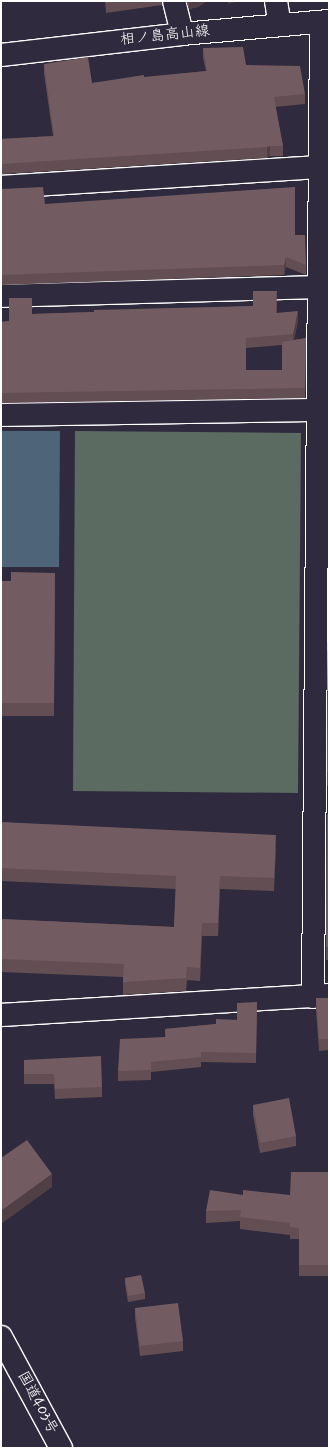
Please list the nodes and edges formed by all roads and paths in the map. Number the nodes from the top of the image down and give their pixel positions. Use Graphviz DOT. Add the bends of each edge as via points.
graph roads {
  1 [pos="174,1"];
  2 [pos="276,1"];
  3 [pos="325,21"];
  4 [pos="280,25"];
  5 [pos="182,34"];
  6 [pos="1,55"];
  7 [pos="323,154"];
  8 [pos="1,187"];
  9 [pos="324,260"];
  10 [pos="318,288"];
  11 [pos="1,296"];
  12 [pos="323,373"];
  13 [pos="317,410"];
  14 [pos="1,415"];
  15 [pos="323,485"];
  16 [pos="322,615"];
  17 [pos="321,996"];
  18 [pos="1,1015"];
  19 [pos="1,1337"];
  20 [pos="61,1448"];
  1 -- 5 [label="main road"];
  2 -- 4 [label="main road"];
  3 -- 4 [label="main road, 相ノ島高山線"];
  3 -- 7 [label="main road"];
  4 -- 5 [label="main road, 相ノ島高山線"];
  5 -- 6 [label="main road, 相ノ島高山線"];
  7 -- 8 [label="main road"];
  7 -- 9 [label="main road"];
  9 -- 10 [label="main road"];
  10 -- 11 [label="main road"];
  10 -- 12 [label="main road"];
  12 -- 13 [label="main road"];
  13 -- 14 [label="main road"];
  13 -- 15 [label="main road"];
  15 -- 16 [label="main road"];
  16 -- 17 [label="main road"];
  17 -- 18 [label="main road"];
  19 -- 20 [label="main road, 国道403号"];
}
